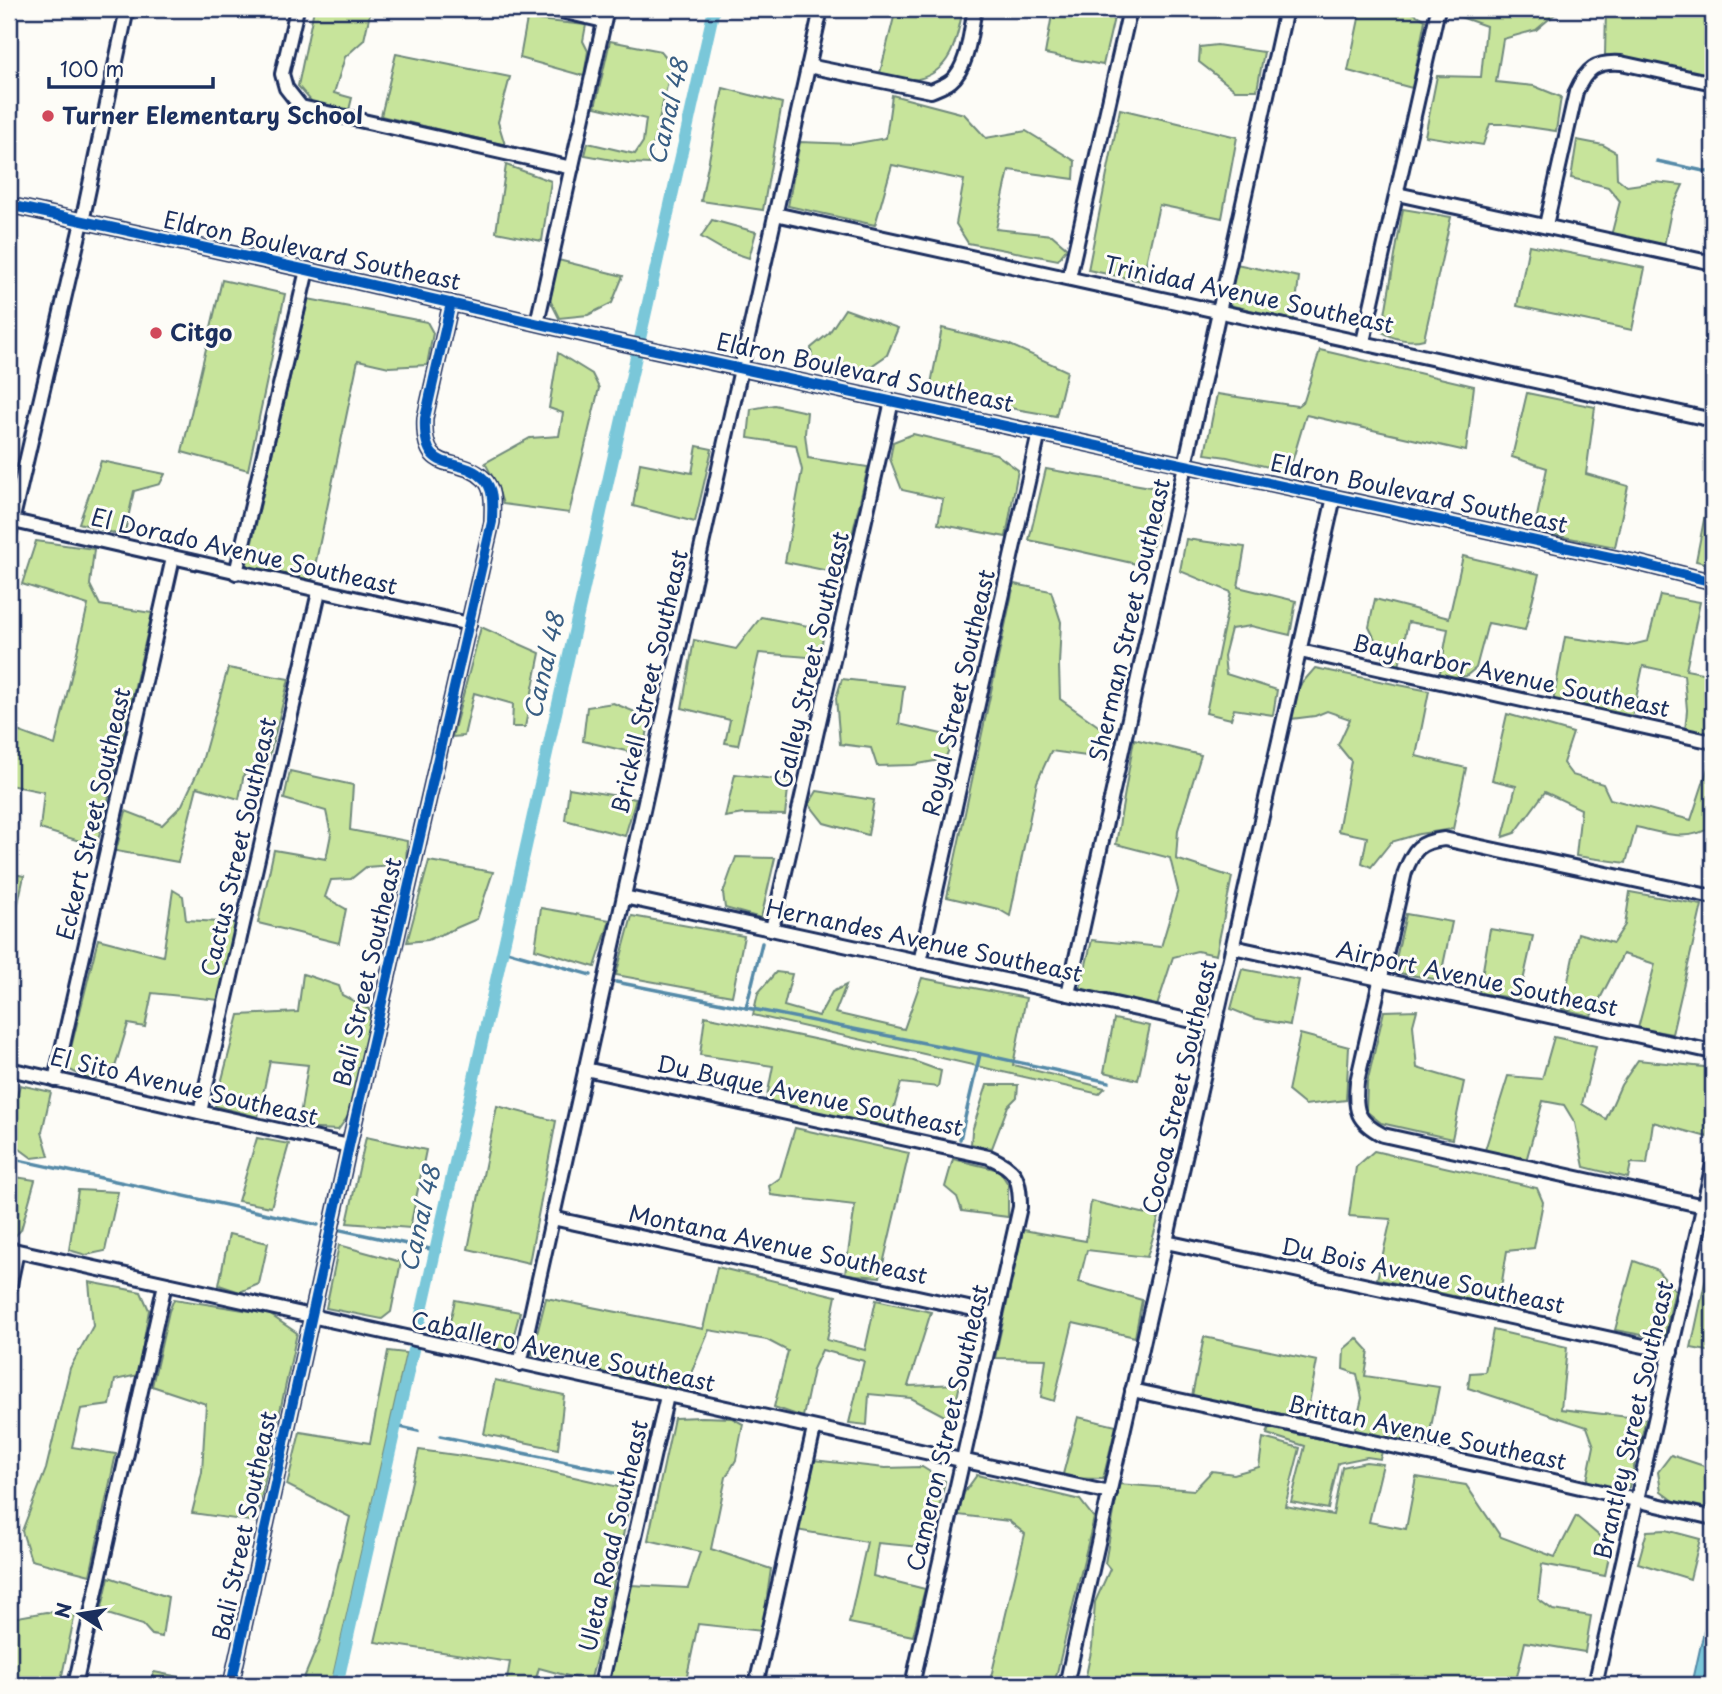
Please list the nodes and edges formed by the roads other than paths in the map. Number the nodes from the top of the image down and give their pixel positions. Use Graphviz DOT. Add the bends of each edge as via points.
graph roads {
  1 [pos="127,9"];
  2 [pos="297,9"];
  3 [pos="552,9"];
  4 [pos="821,9"];
  5 [pos="975,9"];
  6 [pos="1130,9"];
  7 [pos="1286,9"];
  8 [pos="1438,9"];
  9 [pos="605,15"];
  10 [pos="808,66"];
  11 [pos="1713,83"];
  12 [pos="572,167"];
  13 [pos="1397,194"];
  14 [pos="9,205"];
  15 [pos="775,214"];
  16 [pos="82,222"];
  17 [pos="1545,225"];
  18 [pos="1713,263"];
  19 [pos="307,270"];
  20 [pos="1069,278"];
  21 [pos="451,303"];
  22 [pos="1218,310"];
  23 [pos="537,323"];
  24 [pos="1363,342"];
  25 [pos="742,368"];
  26 [pos="892,401"];
  27 [pos="1713,420"];
  28 [pos="1039,433"];
  29 [pos="1186,465"];
  30 [pos="1334,497"];
  31 [pos="10,520"];
  32 [pos="9,535"];
  33 [pos="173,558"];
  34 [pos="236,573"];
  35 [pos="1713,582"];
  36 [pos="319,592"];
  37 [pos="469,624"];
  38 [pos="1300,651"];
  39 [pos="1713,742"];
  40 [pos="624,897"];
  41 [pos="1713,897"];
  42 [pos="772,929"];
  43 [pos="1233,947"];
  44 [pos="920,962"];
  45 [pos="1381,979"];
  46 [pos="1068,994"];
  47 [pos="1215,1026"];
  48 [pos="1713,1052"];
  49 [pos="9,1069"];
  50 [pos="585,1069"];
  51 [pos="55,1080"];
  52 [pos="200,1112"];
  53 [pos="349,1146"];
  54 [pos="1713,1164"];
  55 [pos="1018,1180"];
  56 [pos="1704,1206"];
  57 [pos="552,1218"];
  58 [pos="1166,1242"];
  59 [pos="13,1250"];
  60 [pos="165,1284"];
  61 [pos="9,1289"];
  62 [pos="996,1314"];
  63 [pos="312,1317"];
  64 [pos="1671,1352"];
  65 [pos="520,1364"];
  66 [pos="1132,1390"];
  67 [pos="667,1396"];
  68 [pos="814,1429"];
  69 [pos="962,1460"];
  70 [pos="1110,1493"];
  71 [pos="1637,1502"];
  72 [pos="1713,1518"];
  73 [pos="75,1685"];
  74 [pos="231,1685"];
  75 [pos="601,1685"];
  76 [pos="757,1685"];
  77 [pos="912,1685"];
  78 [pos="1066,1685"];
  79 [pos="1595,1685"];
  1 -- 16 [label="street"];
  2 -- 12 [label="street" via="282,74 286,88 301,107"];
  3 -- 9 [label="street"];
  4 -- 10 [label="street, Brickell Street Southeast"];
  5 -- 10 [label="street" via="957,75 931,91"];
  6 -- 20 [label="street"];
  7 -- 22 [label="street, Sherman Street Southeast"];
  8 -- 13 [label="street"];
  9 -- 12 [label="street"];
  10 -- 15 [label="street, Brickell Street Southeast"];
  11 -- 17 [label="street" via="1606,61 1583,76 1574,97"];
  12 -- 23 [label="street"];
  13 -- 17 [label="street"];
  13 -- 24 [label="street"];
  14 -- 16 [label="street, Eldron Boulevard Southeast"];
  15 -- 20 [label="street, Trinidad Avenue Southeast"];
  15 -- 25 [label="street, Brickell Street Southeast"];
  16 -- 19 [label="street, Eldron Boulevard Southeast"];
  16 -- 31 [label="street"];
  17 -- 18 [label="street"];
  19 -- 21 [label="street, Eldron Boulevard Southeast"];
  19 -- 34 [label="street"];
  20 -- 22 [label="street, Trinidad Avenue Southeast"];
  21 -- 23 [label="street, Eldron Boulevard Southeast"];
  21 -- 37 [label="street, Bali Street Southeast" via="424,436 430,452 485,480 492,496 492,522"];
  22 -- 24 [label="street, Trinidad Avenue Southeast"];
  22 -- 29 [label="street, Sherman Street Southeast"];
  23 -- 25 [label="street, Eldron Boulevard Southeast"];
  24 -- 27 [label="street, Trinidad Avenue Southeast"];
  25 -- 26 [label="street, Eldron Boulevard Southeast"];
  25 -- 40 [label="street, Brickell Street Southeast"];
  26 -- 28 [label="street, Eldron Boulevard Southeast"];
  26 -- 42 [label="street, Galley Street Southeast"];
  28 -- 29 [label="street, Eldron Boulevard Southeast"];
  28 -- 44 [label="street, Royal Street Southeast"];
  29 -- 30 [label="street, Eldron Boulevard Southeast"];
  29 -- 46 [label="street, Sherman Street Southeast"];
  30 -- 35 [label="street, Eldron Boulevard Southeast"];
  30 -- 38 [label="street, Cocoa Street Southeast"];
  31 -- 32 [label="street"];
  31 -- 33 [label="street, El Dorado Avenue Southeast"];
  33 -- 34 [label="street, El Dorado Avenue Southeast"];
  33 -- 51 [label="street, Eckert Street Southeast"];
  34 -- 36 [label="street, El Dorado Avenue Southeast"];
  36 -- 37 [label="street, El Dorado Avenue Southeast"];
  36 -- 52 [label="street, Cactus Street Southeast"];
  37 -- 53 [label="street, Bali Street Southeast"];
  38 -- 39 [label="street, Bayharbor Avenue Southeast"];
  38 -- 43 [label="street, Cocoa Street Southeast"];
  40 -- 42 [label="street, Hernandes Avenue Southeast"];
  40 -- 50 [label="street, Brickell Street Southeast"];
  41 -- 45 [label="street" via="1444,839 1429,841 1419,846 1405,872"];
  42 -- 44 [label="street, Hernandes Avenue Southeast"];
  43 -- 45 [label="street, Airport Avenue Southeast"];
  43 -- 47 [label="street, Cocoa Street Southeast"];
  44 -- 46 [label="street, Hernandes Avenue Southeast"];
  45 -- 48 [label="street, Airport Avenue Southeast"];
  45 -- 56 [label="street" via="1357,1082 1355,1102 1362,1121 1383,1135"];
  46 -- 47 [label="street, Hernandes Avenue Southeast"];
  47 -- 58 [label="street, Cocoa Street Southeast"];
  49 -- 51 [label="street, El Sito Avenue Southeast"];
  50 -- 55 [label="street, Du Buque Avenue Southeast" via="989,1157 1009,1166"];
  50 -- 57 [label="street, Brickell Street Southeast"];
  51 -- 52 [label="street, El Sito Avenue Southeast"];
  52 -- 53 [label="street, El Sito Avenue Southeast"];
  53 -- 63 [label="street, Bali Street Southeast"];
  54 -- 56 [label="street, Brantley Street Southeast"];
  55 -- 62 [label="street, Cameron Street Southeast" via="1020,1207"];
  56 -- 64 [label="street, Brantley Street Southeast"];
  57 -- 62 [label="street, Montana Avenue Southeast"];
  57 -- 65 [label="street, Brickell Street Southeast"];
  58 -- 64 [label="street, Du Bois Avenue Southeast"];
  58 -- 66 [label="street, Cocoa Street Southeast"];
  59 -- 60 [label="street, Caballero Avenue Southeast"];
  59 -- 61 [label="street"];
  60 -- 63 [label="street, Caballero Avenue Southeast"];
  60 -- 73 [label="street"];
  62 -- 69 [label="street, Cameron Street Southeast"];
  63 -- 65 [label="street, Caballero Avenue Southeast"];
  63 -- 74 [label="street, Bali Street Southeast"];
  64 -- 71 [label="street, Brantley Street Southeast"];
  65 -- 67 [label="street, Caballero Avenue Southeast"];
  66 -- 70 [label="street, Cocoa Street Southeast"];
  66 -- 71 [label="street, Brittan Avenue Southeast"];
  67 -- 68 [label="street, Caballero Avenue Southeast"];
  67 -- 75 [label="street, Uleta Road Southeast"];
  68 -- 69 [label="street, Caballero Avenue Southeast"];
  68 -- 76 [label="street"];
  69 -- 70 [label="street, Caballero Avenue Southeast"];
  69 -- 77 [label="street, Cameron Street Southeast"];
  70 -- 78 [label="street, Cocoa Street Southeast"];
  71 -- 72 [label="street, Brittan Avenue Southeast"];
  71 -- 79 [label="street, Brantley Street Southeast"];
}
